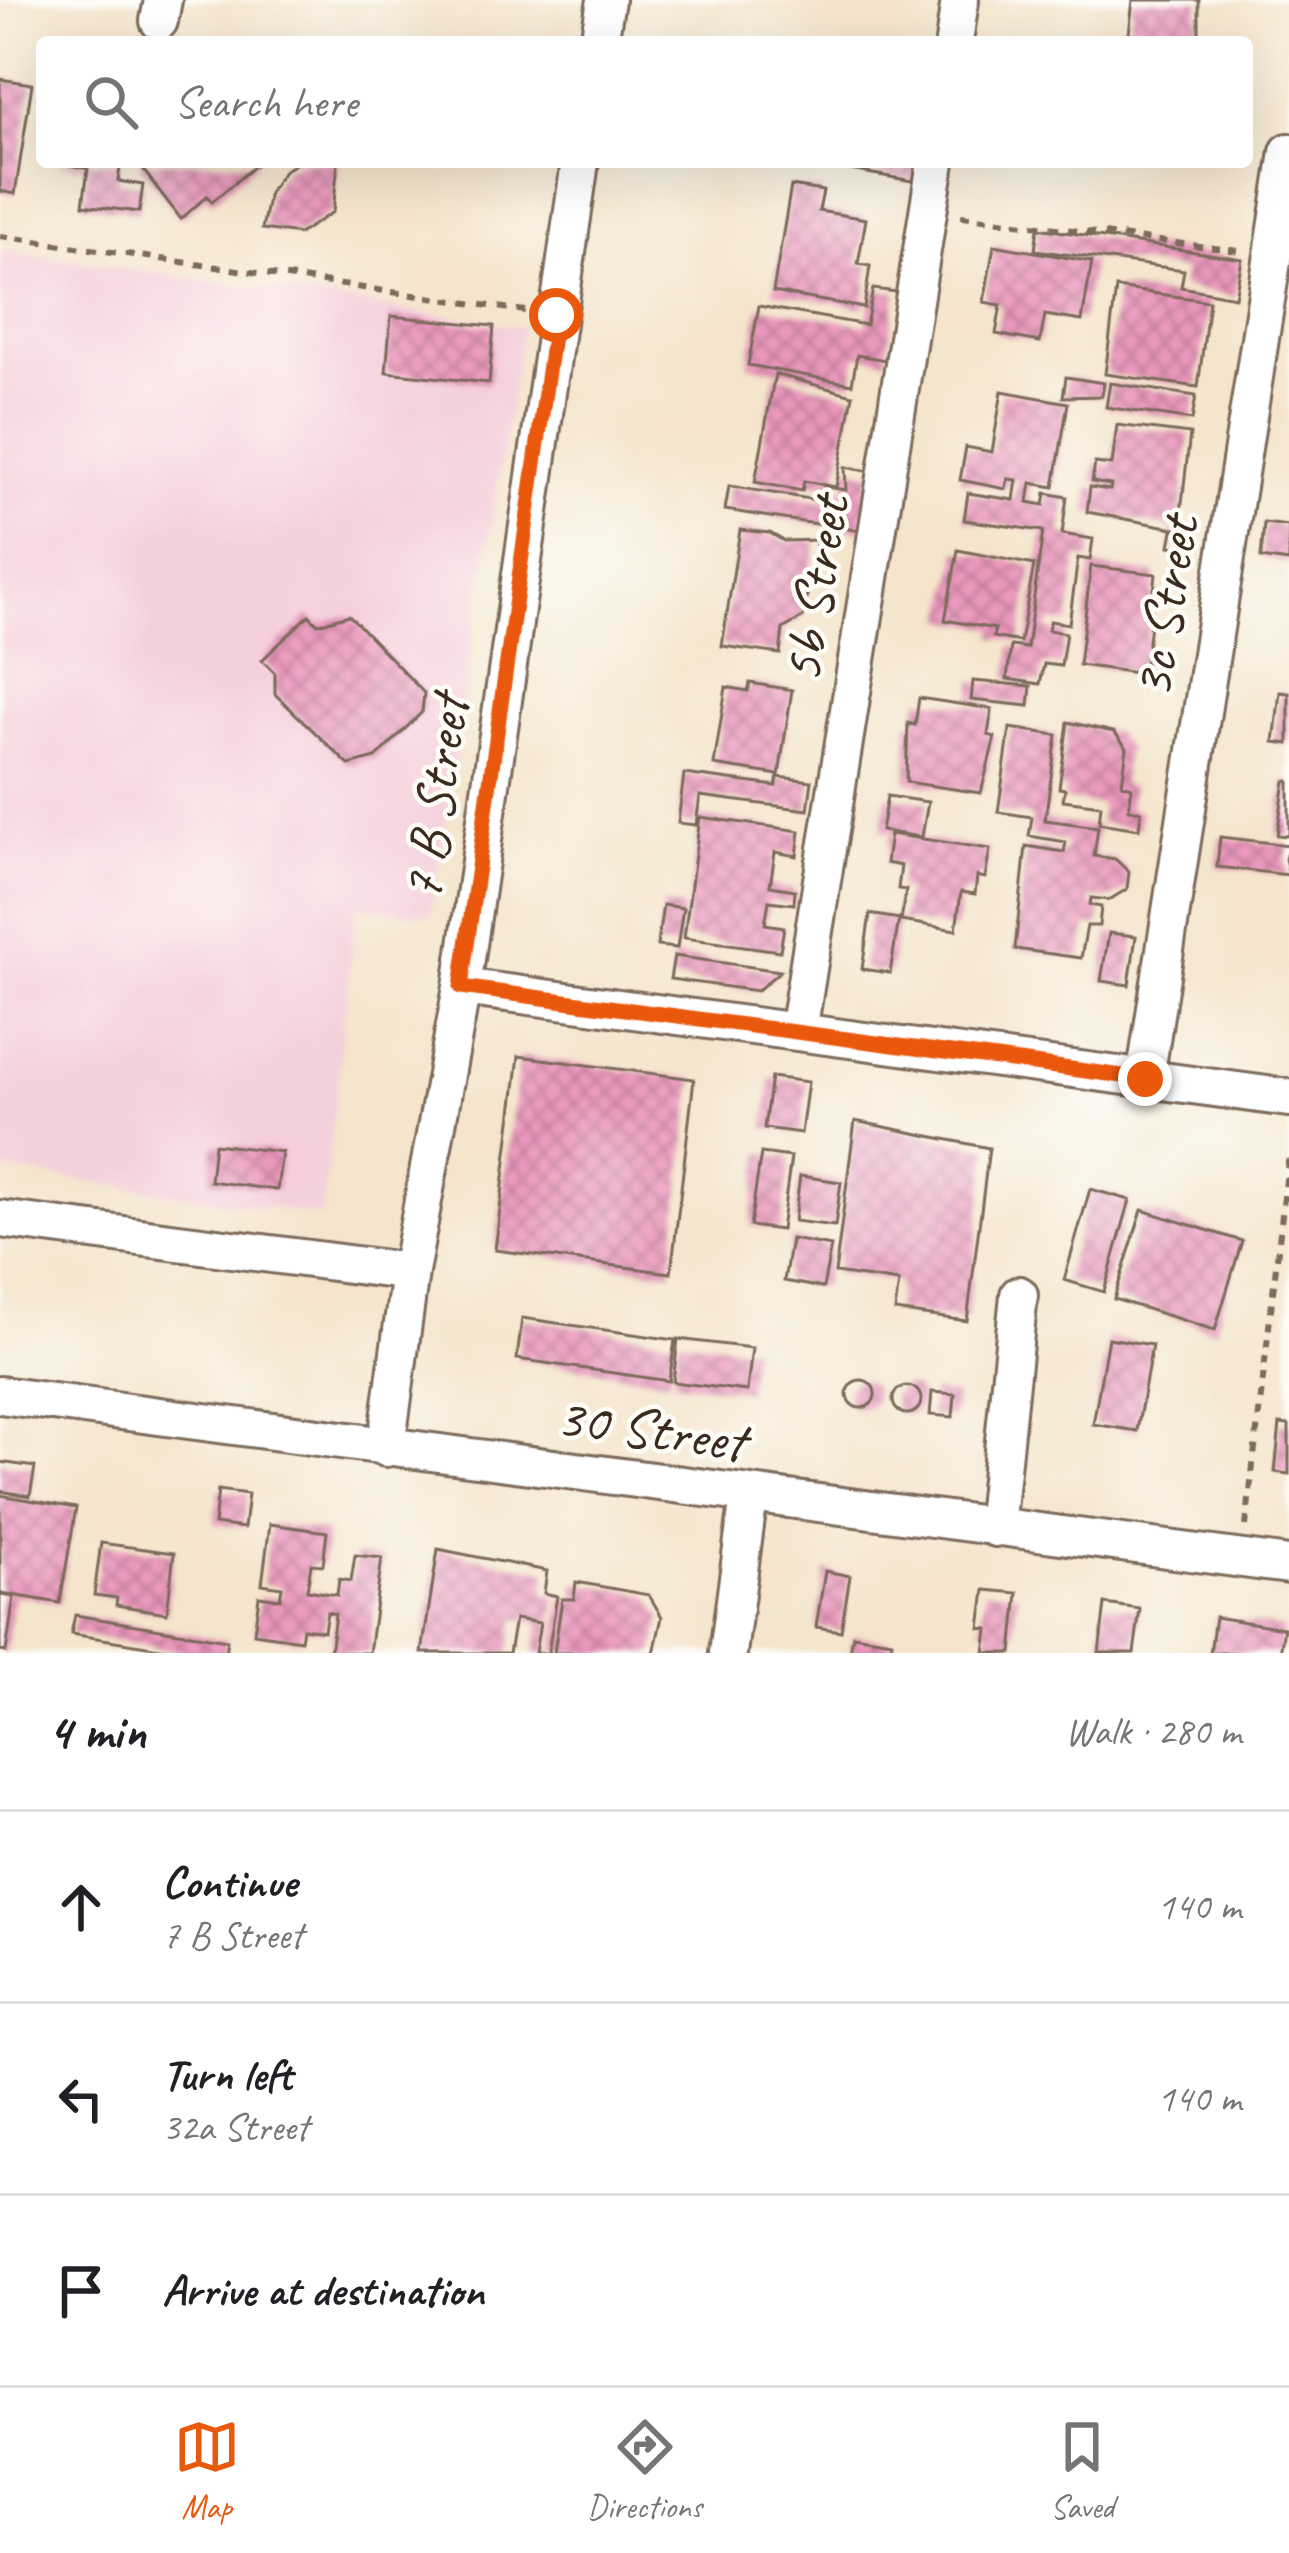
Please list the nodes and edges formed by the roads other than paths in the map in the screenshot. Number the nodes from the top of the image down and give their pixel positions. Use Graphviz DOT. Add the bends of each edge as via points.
graph roads {
  1 [pos="606,0"];
  2 [pos="961,0"];
  3 [pos="600,36"];
  4 [pos="955,36"];
  5 [pos="1289,152"];
  6 [pos="579,168"];
  7 [pos="934,168"];
  8 [pos="461,987"];
  9 [pos="798,1032"];
  10 [pos="1145,1079"];
  11 [pos="1289,1098"];
  12 [pos="0,1219"];
  13 [pos="410,1272"];
  14 [pos="1019,1295"];
  15 [pos="0,1395"];
  16 [pos="386,1448"];
  17 [pos="749,1496"];
  18 [pos="994,1528"];
  19 [pos="1289,1565"];
  20 [pos="728,1653"];
  1 -- 3 [label="street"];
  2 -- 4 [label="street"];
  5 -- 10 [label="street, 3c Street"];
  6 -- 8 [label="street, 7 B Street"];
  7 -- 9 [label="street, 5b Street"];
  8 -- 9 [label="street"];
  8 -- 13 [label="street, 7 B Street"];
  9 -- 10 [label="street"];
  10 -- 11 [label="street"];
  12 -- 13 [label="street"];
  13 -- 16 [label="street, 7 B Street"];
  14 -- 18 [label="street"];
  15 -- 16 [label="street, 30 Street"];
  16 -- 17 [label="street, 30 Street"];
  17 -- 18 [label="street, 30 Street"];
  17 -- 20 [label="street"];
  18 -- 19 [label="street, 30 Street"];
}
